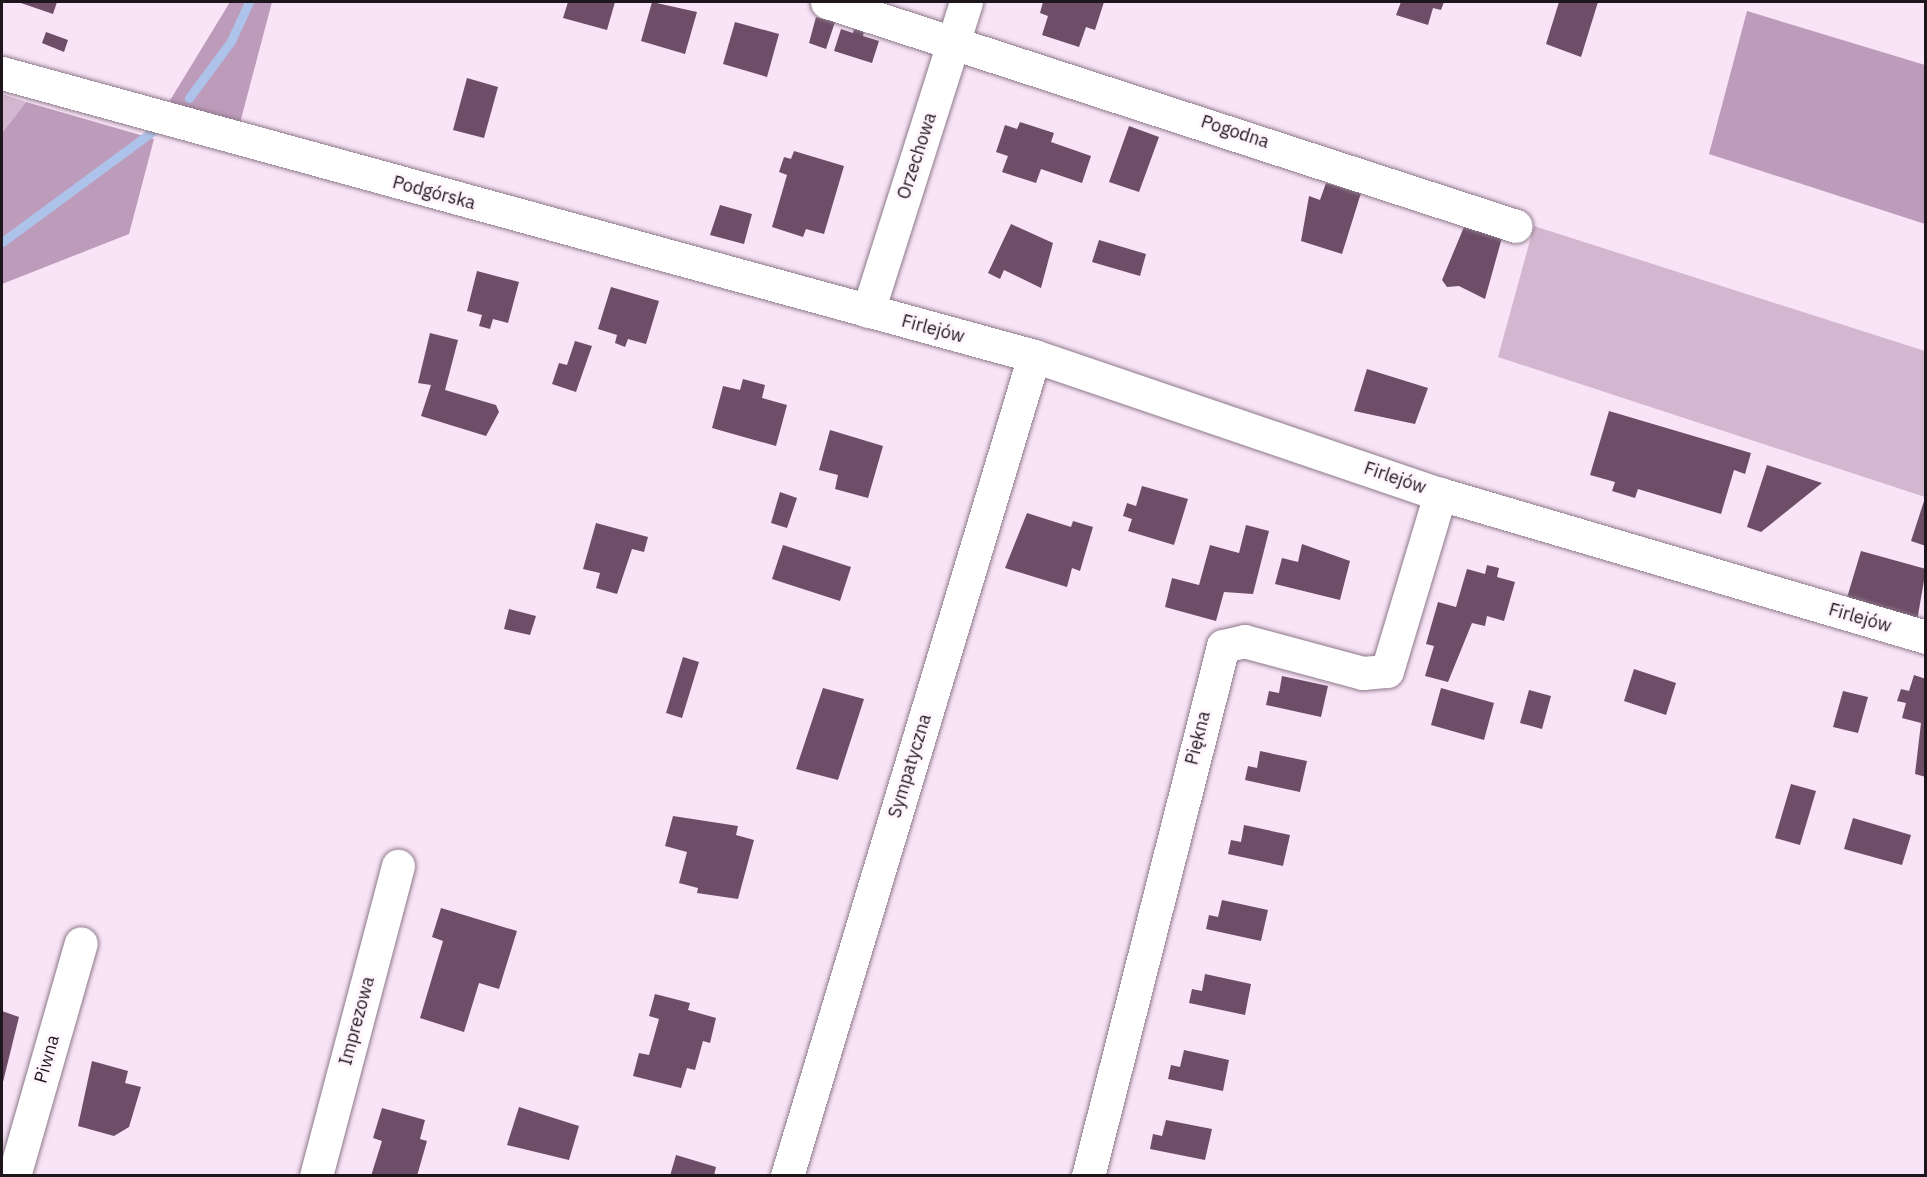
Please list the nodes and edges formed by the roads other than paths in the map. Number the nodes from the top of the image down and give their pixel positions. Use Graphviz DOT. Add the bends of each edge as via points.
graph roads {
  1 [pos="827,2"];
  2 [pos="966,2"];
  3 [pos="954,39"];
  4 [pos="2,74"];
  5 [pos="1516,225"];
  6 [pos="868,311"];
  7 [pos="1034,356"];
  8 [pos="1440,494"];
  9 [pos="1926,637"];
  10 [pos="398,866"];
  11 [pos="81,944"];
  12 [pos="14,1176"];
  13 [pos="316,1176"];
  14 [pos="787,1176"];
  15 [pos="1088,1176"];
  1 -- 3 [label="street, Pogodna"];
  2 -- 3 [label="street, Orzechowa"];
  3 -- 5 [label="street, Pogodna"];
  3 -- 6 [label="street, Orzechowa"];
  4 -- 6 [label="street, Podgórska"];
  6 -- 7 [label="street, Firlejów"];
  7 -- 8 [label="street, Firlejów"];
  7 -- 14 [label="street, Sympatyczna"];
  8 -- 9 [label="street, Firlejów"];
  8 -- 15 [label="street, Piękna" via="1387,670 1363,674 1244,641 1223,646"];
  10 -- 13 [label="street, Imprezowa"];
  11 -- 12 [label="street, Piwna"];
}
